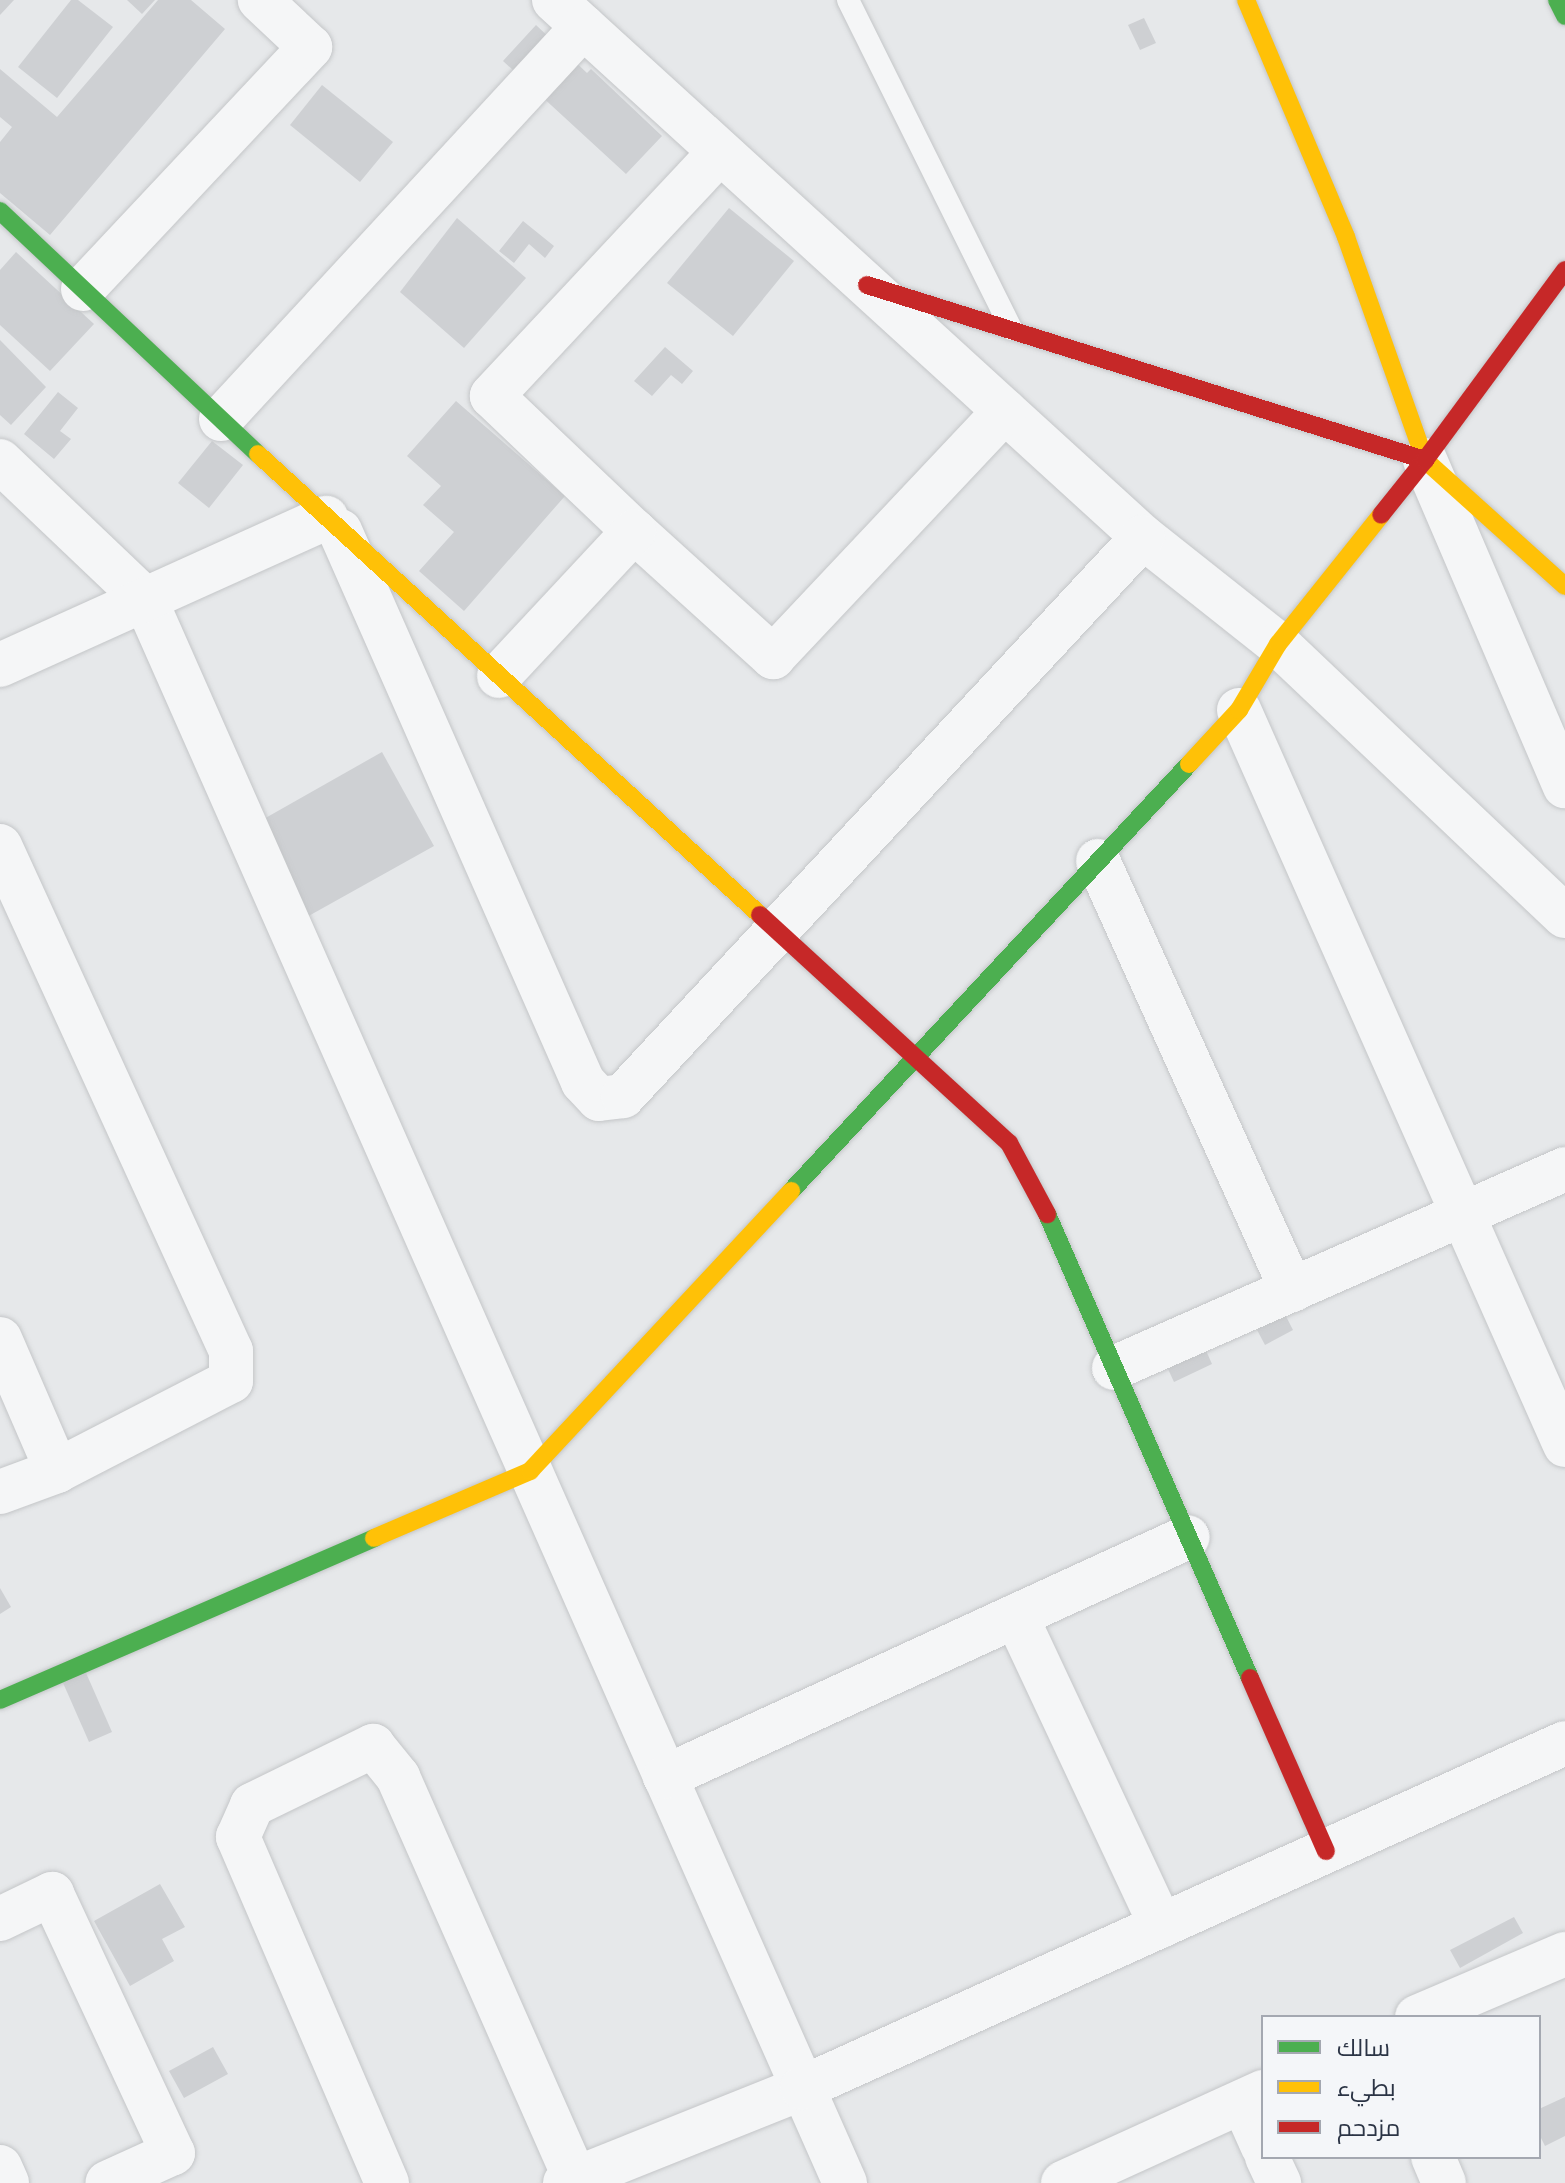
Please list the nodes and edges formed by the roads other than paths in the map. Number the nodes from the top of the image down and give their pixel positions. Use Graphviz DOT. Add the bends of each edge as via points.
graph roads {
  1 [pos="260,0"];
  2 [pos="848,0"];
  3 [pos="1246,0"];
  4 [pos="1557,0"];
  5 [pos="568,14"];
  6 [pos="1565,16"];
  7 [pos="720,152"];
  8 [pos="0,211"];
  9 [pos="1565,270"];
  10 [pos="867,285"];
  11 [pos="83,289"];
  12 [pos="1012,331"];
  13 [pos="1005,411"];
  14 [pos="221,419"];
  15 [pos="1425,460"];
  16 [pos="0,461"];
  17 [pos="333,525"];
  18 [pos="634,531"];
  19 [pos="1143,537"];
  20 [pos="1565,586"];
  21 [pos="145,599"];
  22 [pos="1278,644"];
  23 [pos="0,665"];
  24 [pos="499,676"];
  25 [pos="1239,710"];
  26 [pos="1565,786"];
  27 [pos="0,846"];
  28 [pos="1098,861"];
  29 [pos="1565,916"];
  30 [pos="778,929"];
  31 [pos="917,1056"];
  32 [pos="1565,1169"];
  33 [pos="1463,1214"];
  34 [pos="1292,1290"];
  35 [pos="0,1339"];
  36 [pos="1114,1368"];
  37 [pos="1565,1445"];
  38 [pos="57,1471"];
  39 [pos="530,1471"];
  40 [pos="0,1492"];
  41 [pos="1188,1537"];
  42 [pos="1016,1616"];
  43 [pos="0,1700"];
  44 [pos="1565,1743"];
  45 [pos="665,1777"];
  46 [pos="1326,1851"];
  47 [pos="0,1919"];
  48 [pos="1161,1926"];
  49 [pos="1565,1954"];
  50 [pos="1422,2015"];
  51 [pos="802,2088"];
  52 [pos="1253,2097"];
  53 [pos="1261,2137"];
  54 [pos="1268,2159"];
  55 [pos="1434,2159"];
  56 [pos="0,2167"];
  57 [pos="570,2180"];
  58 [pos="112,2182"];
  59 [pos="7,2183"];
  60 [pos="387,2183"];
  61 [pos="845,2183"];
  62 [pos="1063,2183"];
  63 [pos="1279,2183"];
  64 [pos="1444,2183"];
  1 -- 11 [label="street" via="310,47"];
  2 -- 12 [label="lane"];
  3 -- 15 [label="main road" via="1346,237"];
  4 -- 6 [label="main road"];
  5 -- 7 [label="street"];
  5 -- 14 [label="street"];
  7 -- 10 [label="street"];
  7 -- 18 [label="street" via="492,396"];
  8 -- 11 [label="main road"];
  9 -- 15 [label="main road"];
  10 -- 12 [label="main road"];
  10 -- 13 [label="street"];
  11 -- 14 [label="main road"];
  12 -- 15 [label="main road"];
  13 -- 18 [label="street" via="773,657"];
  13 -- 19 [label="street"];
  14 -- 17 [label="main road"];
  15 -- 20 [label="main road"];
  15 -- 22 [label="main road"];
  15 -- 26 [label="street"];
  16 -- 21 [label="street"];
  17 -- 21 [label="street"];
  17 -- 24 [label="main road"];
  17 -- 30 [label="street" via="583,1082 599,1099 623,1096"];
  18 -- 24 [label="street"];
  19 -- 22 [label="street"];
  19 -- 30 [label="street"];
  21 -- 23 [label="street"];
  21 -- 39 [label="street"];
  22 -- 25 [label="main road"];
  22 -- 29 [label="street"];
  24 -- 30 [label="main road"];
  25 -- 28 [label="main road"];
  25 -- 33 [label="street"];
  27 -- 38 [label="street" via="231,1351 231,1381"];
  28 -- 31 [label="main road"];
  28 -- 34 [label="street"];
  30 -- 31 [label="main road"];
  31 -- 36 [label="main road" via="1009,1143 1039,1196"];
  31 -- 39 [label="main road"];
  32 -- 33 [label="street"];
  33 -- 34 [label="street"];
  33 -- 37 [label="street"];
  34 -- 36 [label="street"];
  35 -- 38 [label="street"];
  36 -- 41 [label="main road"];
  38 -- 40 [label="street"];
  39 -- 43 [label="main road"];
  39 -- 45 [label="street"];
  41 -- 42 [label="street"];
  41 -- 46 [label="main road"];
  42 -- 45 [label="street"];
  42 -- 48 [label="street"];
  44 -- 46 [label="street"];
  45 -- 51 [label="street"];
  46 -- 48 [label="street"];
  47 -- 58 [label="street" via="52,1894 173,2153"];
  48 -- 51 [label="street"];
  49 -- 50 [label="street"];
  51 -- 57 [label="street"];
  51 -- 61 [label="street"];
  52 -- 53 [label="street"];
  52 -- 62 [label="street"];
  54 -- 63 [label="street"];
  55 -- 64 [label="street"];
  56 -- 59 [label="street"];
  57 -- 60 [label="street" via="398,1777 373,1746 252,1805 238,1837"];
}
